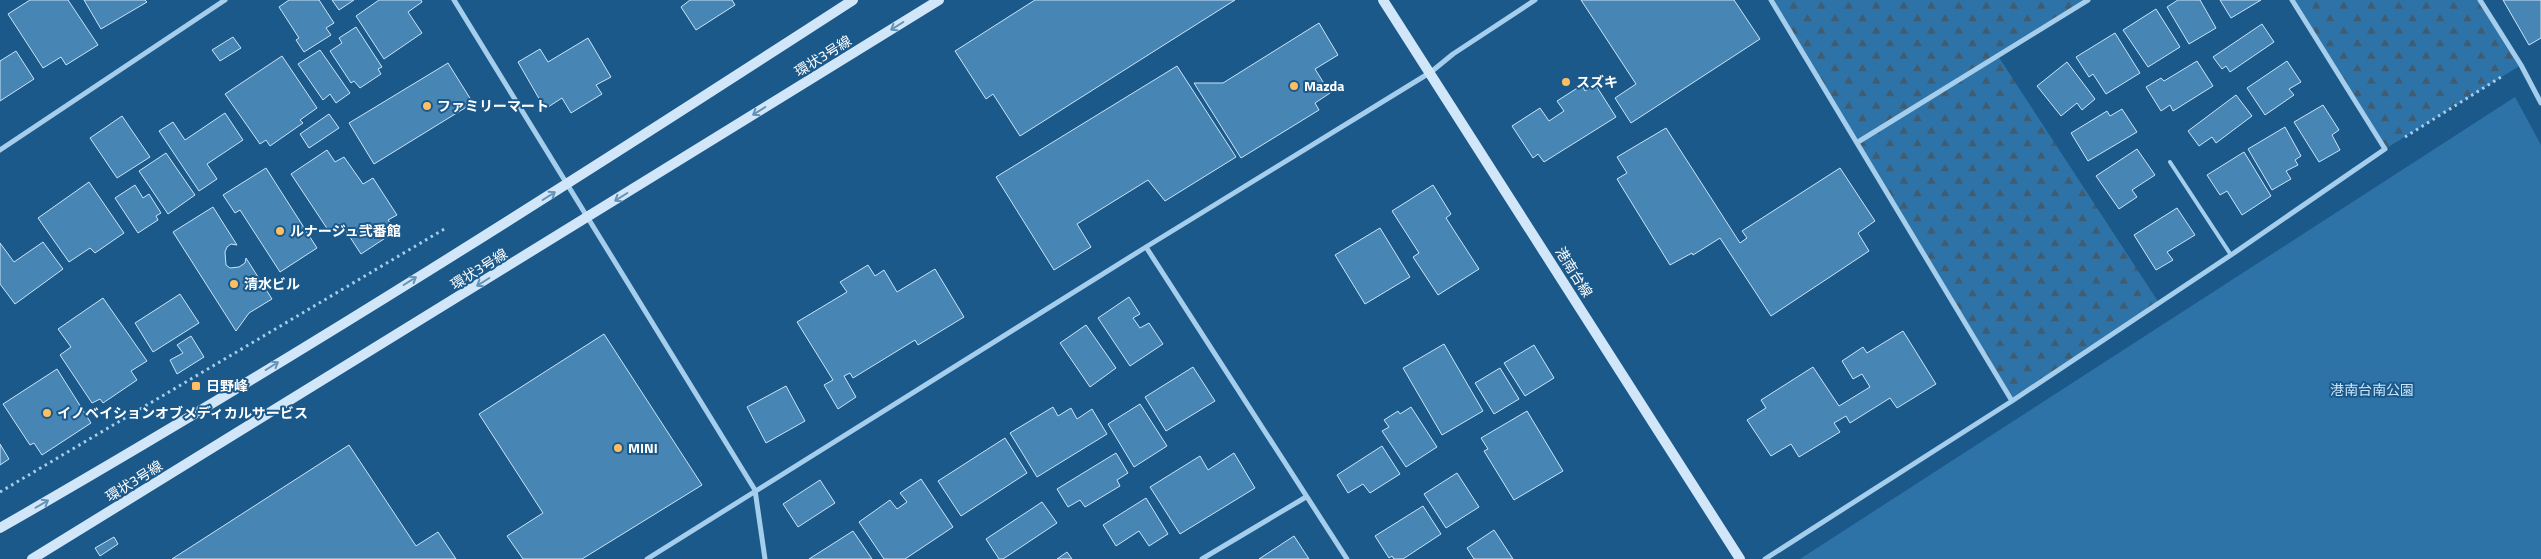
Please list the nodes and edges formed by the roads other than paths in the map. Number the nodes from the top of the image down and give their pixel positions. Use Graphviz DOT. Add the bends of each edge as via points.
graph roads {
  1 [pos="225,0"];
  2 [pos="454,0"];
  3 [pos="853,0"];
  4 [pos="939,0"];
  5 [pos="1383,0"];
  6 [pos="1536,0"];
  7 [pos="1771,0"];
  8 [pos="2088,0"];
  9 [pos="2292,0"];
  10 [pos="2480,0"];
  11 [pos="1431,72"];
  12 [pos="2541,103"];
  13 [pos="1858,142"];
  14 [pos="0,150"];
  15 [pos="2170,162"];
  16 [pos="569,184"];
  17 [pos="589,217"];
  18 [pos="1146,247"];
  19 [pos="2231,255"];
  20 [pos="2012,400"];
  21 [pos="756,490"];
  22 [pos="1306,497"];
  23 [pos="0,528"];
  24 [pos="32,559"];
  25 [pos="647,559"];
  26 [pos="765,559"];
  27 [pos="1202,559"];
  28 [pos="1347,559"];
  29 [pos="1740,559"];
  30 [pos="1765,559"];
  1 -- 14 [label="street"];
  2 -- 16 [label="street"];
  3 -- 16 [label="street, 環状3号線"];
  4 -- 17 [label="street, 環状3号線, one-way"];
  5 -- 11 [label="street, 港南台線"];
  6 -- 11 [label="street"];
  7 -- 13 [label="street"];
  8 -- 13 [label="street"];
  9 -- 19 [label="street" via="2385,149"];
  10 -- 12 [label="street"];
  11 -- 18 [label="street"];
  11 -- 29 [label="street, 港南台線"];
  13 -- 20 [label="street"];
  15 -- 19 [label="lane"];
  16 -- 17 [label="street"];
  23 -- 16 [label="street, 環状3号線, one-way" via="116,462"];
  17 -- 21 [label="street"];
  17 -- 24 [label="street, 環状3号線, one-way"];
  18 -- 21 [label="street"];
  18 -- 22 [label="street"];
  19 -- 20 [label="street"];
  20 -- 30 [label="street"];
  21 -- 25 [label="street"];
  21 -- 26 [label="street"];
  22 -- 27 [label="street"];
  22 -- 28 [label="street"];
}
